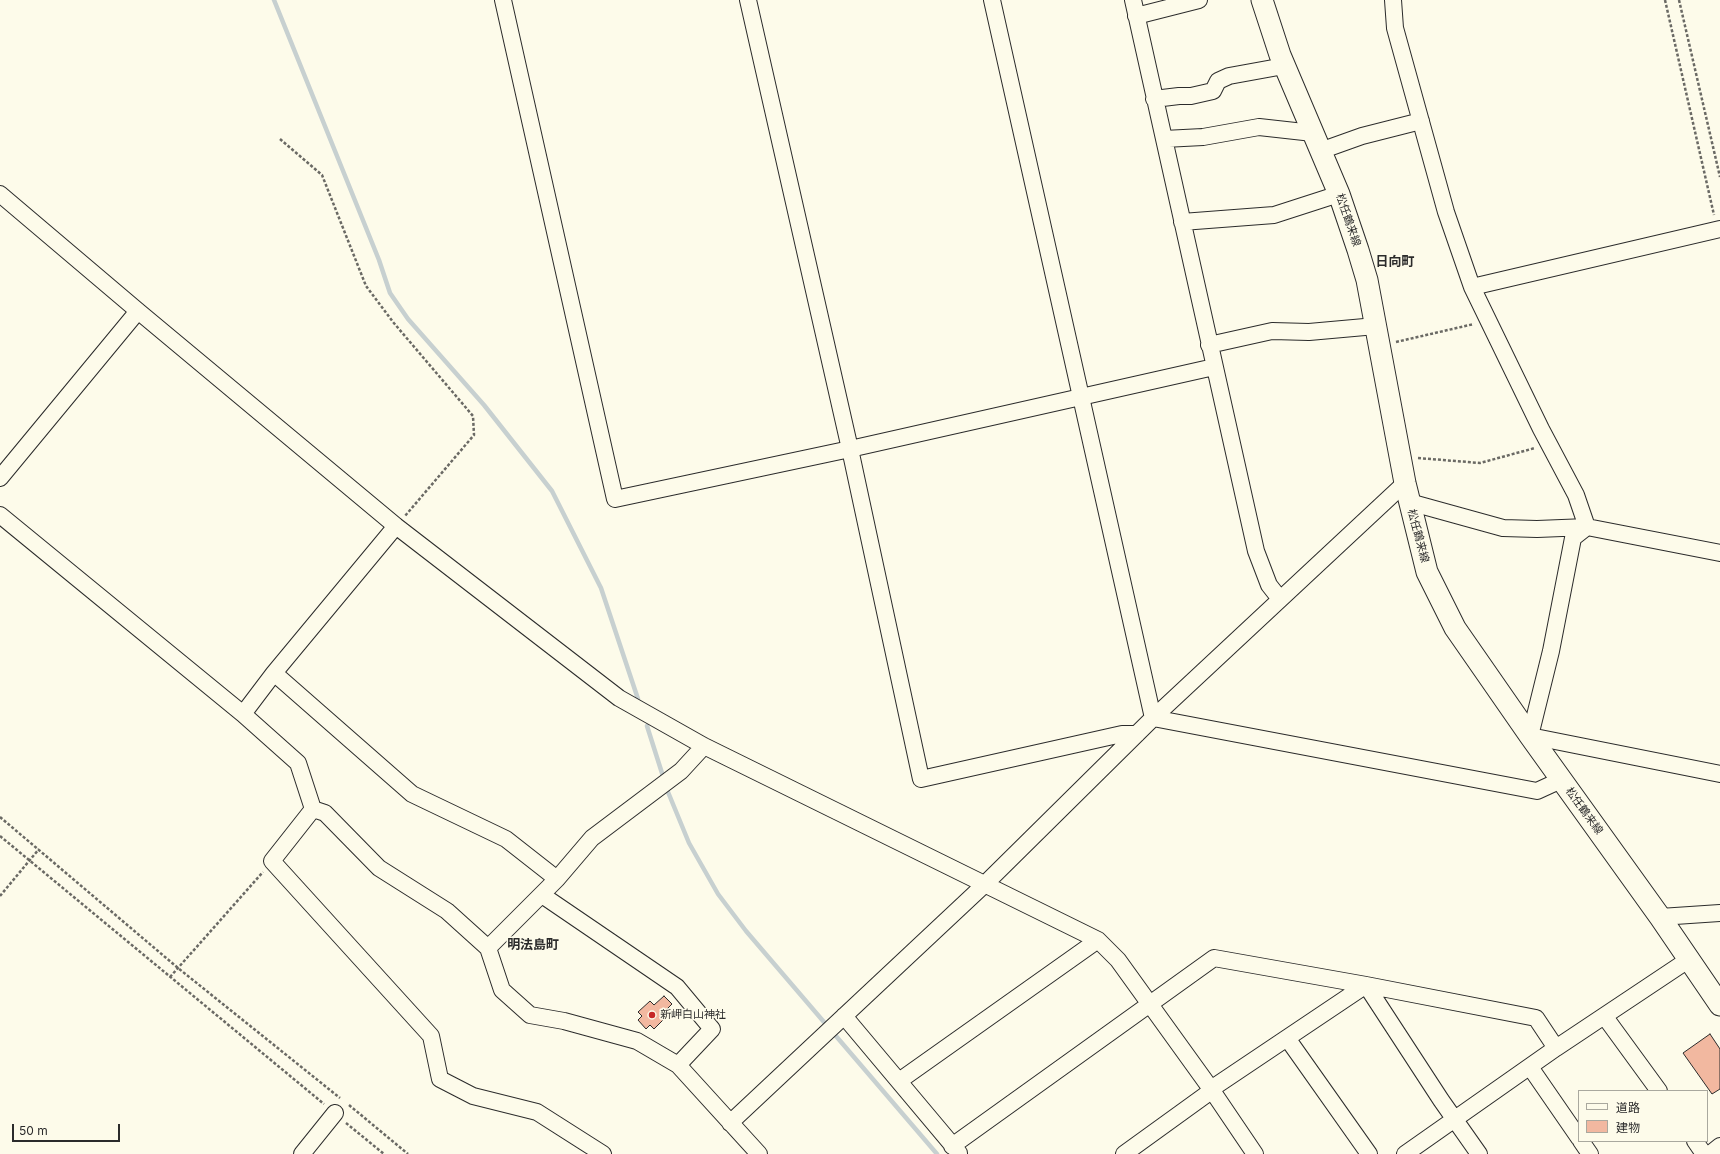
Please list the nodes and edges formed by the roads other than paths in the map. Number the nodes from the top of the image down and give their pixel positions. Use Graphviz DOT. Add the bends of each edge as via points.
graph roads {
  1 [pos="503,0"];
  2 [pos="748,0"];
  3 [pos="992,0"];
  4 [pos="1133,0"];
  5 [pos="1199,0"];
  6 [pos="1262,0"];
  7 [pos="1393,0"];
  8 [pos="1136,16"];
  9 [pos="1284,66"];
  10 [pos="1154,99"];
  11 [pos="1421,121"];
  12 [pos="1164,139"];
  13 [pos="1316,142"];
  14 [pos="0,194"];
  15 [pos="1339,194"];
  16 [pos="1182,222"];
  17 [pos="1719,230"];
  18 [pos="1472,287"];
  19 [pos="138,311"];
  20 [pos="1378,336"];
  21 [pos="1209,345"];
  22 [pos="1214,367"];
  23 [pos="1081,397"];
  24 [pos="850,449"];
  25 [pos="0,478"];
  26 [pos="1407,493"];
  27 [pos="0,515"];
  28 [pos="396,526"];
  29 [pos="1587,527"];
  30 [pos="1720,553"];
  31 [pos="1280,599"];
  32 [pos="274,673"];
  33 [pos="243,714"];
  34 [pos="1153,718"];
  35 [pos="1137,734"];
  36 [pos="1530,736"];
  37 [pos="704,746"];
  38 [pos="1720,774"];
  39 [pos="1561,780"];
  40 [pos="313,809"];
  41 [pos="557,879"];
  42 [pos="984,885"];
  43 [pos="542,895"];
  44 [pos="1720,913"];
  45 [pos="1660,917"];
  46 [pos="1098,940"];
  47 [pos="488,948"];
  48 [pos="1688,960"];
  49 [pos="1366,985"];
  50 [pos="1150,1004"];
  51 [pos="1720,1005"];
  52 [pos="1605,1017"];
  53 [pos="839,1020"];
  54 [pos="1287,1038"];
  55 [pos="1556,1048"];
  56 [pos="678,1065"];
  57 [pos="1530,1067"];
  58 [pos="898,1081"];
  59 [pos="1211,1089"];
  60 [pos="1658,1090"];
  61 [pos="342,1106"];
  62 [pos="1455,1120"];
  63 [pos="730,1123"];
  64 [pos="1578,1137"];
  65 [pos="1582,1142"];
  66 [pos="1696,1142"];
  67 [pos="1720,1146"];
  68 [pos="956,1150"];
  69 [pos="302,1154"];
  70 [pos="603,1154"];
  71 [pos="758,1154"];
  72 [pos="1124,1154"];
  73 [pos="1255,1154"];
  74 [pos="1369,1154"];
  75 [pos="1405,1154"];
  76 [pos="1479,1154"];
  77 [pos="1590,1154"];
  78 [pos="1704,1154"];
  79 [pos="1710,1154"];
  1 -- 24 [label="street" via="615,499"];
  2 -- 24 [label="street"];
  3 -- 23 [label="street"];
  4 -- 8 [label="street"];
  5 -- 8 [label="street"];
  6 -- 9 [label="main road, 松任鶴来線"];
  7 -- 11 [label="street" via="1395,28"];
  8 -- 10 [label="street"];
  9 -- 10 [label="street" via="1229,76 1218,80 1213,91"];
  9 -- 13 [label="main road, 松任鶴来線"];
  10 -- 12 [label="street"];
  11 -- 13 [label="street" via="1362,136"];
  11 -- 18 [label="street" via="1446,212"];
  12 -- 13 [label="street" via="1203,137 1259,127"];
  12 -- 16 [label="street"];
  13 -- 15 [label="main road, 松任鶴来線"];
  14 -- 19 [label="street"];
  15 -- 16 [label="street" via="1274,215"];
  15 -- 20 [label="main road, 松任鶴来線" via="1367,280"];
  16 -- 21 [label="street"];
  17 -- 18 [label="street"];
  18 -- 29 [label="street" via="1576,495"];
  19 -- 25 [label="street"];
  19 -- 28 [label="street"];
  20 -- 21 [label="street" via="1272,331"];
  20 -- 26 [label="main road, 松任鶴来線"];
  21 -- 22 [label="street"];
  22 -- 23 [label="street"];
  22 -- 31 [label="street" via="1256,551 1269,584"];
  23 -- 24 [label="street"];
  23 -- 34 [label="street"];
  24 -- 35 [label="street" via="921,779 1122,734"];
  26 -- 29 [label="street" via="1502,528"];
  26 -- 31 [label="street"];
  26 -- 36 [label="main road, 松任鶴来線" via="1427,572 1454,628"];
  27 -- 33 [label="street"];
  28 -- 32 [label="street"];
  28 -- 37 [label="street" via="619,698"];
  29 -- 30 [label="street"];
  29 -- 36 [label="street" via="1573,538 1551,651"];
  31 -- 34 [label="street"];
  32 -- 33 [label="street"];
  32 -- 41 [label="street" via="412,794 506,839"];
  33 -- 40 [label="street" via="298,763"];
  34 -- 35 [label="street"];
  34 -- 39 [label="street" via="1537,791"];
  35 -- 42 [label="street"];
  36 -- 38 [label="street"];
  36 -- 39 [label="main road, 松任鶴来線"];
  37 -- 41 [label="street" via="681,771 592,838"];
  37 -- 42 [label="street"];
  39 -- 45 [label="main road, 松任鶴来線"];
  40 -- 47 [label="street" via="325,813 379,868 447,911"];
  40 -- 70 [label="street" via="272,861 431,1036 440,1079 473,1096 537,1112"];
  41 -- 43 [label="street"];
  42 -- 46 [label="street"];
  42 -- 53 [label="street"];
  43 -- 47 [label="street"];
  43 -- 56 [label="street" via="677,987 712,1029"];
  44 -- 45 [label="street"];
  45 -- 48 [label="main road, 松任鶴来線"];
  46 -- 50 [label="street" via="1118,960"];
  46 -- 58 [label="street"];
  47 -- 56 [label="street" via="502,990 530,1016 564,1020 637,1041"];
  48 -- 51 [label="main road, 松任鶴来線"];
  48 -- 52 [label="street"];
  49 -- 50 [label="street" via="1214,958"];
  49 -- 54 [label="street"];
  49 -- 55 [label="street" via="1536,1018"];
  49 -- 62 [label="street"];
  50 -- 59 [label="street"];
  50 -- 68 [label="street"];
  52 -- 55 [label="street"];
  52 -- 60 [label="street"];
  53 -- 58 [label="street"];
  53 -- 63 [label="street"];
  54 -- 59 [label="street"];
  54 -- 74 [label="street"];
  55 -- 57 [label="street"];
  56 -- 63 [label="street"];
  57 -- 62 [label="street"];
  57 -- 64 [label="street"];
  58 -- 68 [label="street"];
  59 -- 72 [label="street"];
  59 -- 73 [label="street"];
  61 -- 69 [label="street"];
  62 -- 75 [label="street"];
  62 -- 76 [label="street"];
  63 -- 71 [label="street"];
  65 -- 77 [label="street"];
  66 -- 78 [label="street"];
  67 -- 79 [label="street"];
}
